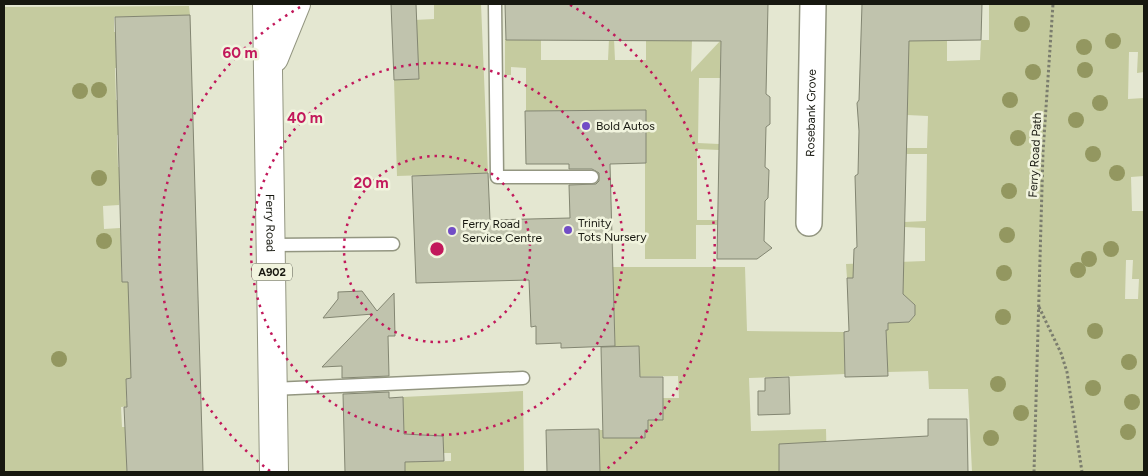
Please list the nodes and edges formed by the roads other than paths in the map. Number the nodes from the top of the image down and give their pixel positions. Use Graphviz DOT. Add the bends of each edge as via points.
graph roads {
  1 [pos="267,4"];
  2 [pos="296,4"];
  3 [pos="495,4"];
  4 [pos="813,4"];
  5 [pos="269,71"];
  6 [pos="592,177"];
  7 [pos="809,223"];
  8 [pos="393,244"];
  9 [pos="271,245"];
  10 [pos="523,378"];
  11 [pos="272,388"];
  12 [pos="274,472"];
  1 -- 5 [label="main road, Ferry Road / A902"];
  2 -- 5 [label="main road"];
  3 -- 6 [label="lane" via="497,177"];
  4 -- 7 [label="street, Rosebank Grove"];
  5 -- 9 [label="main road, Ferry Road / A902"];
  8 -- 9 [label="lane"];
  9 -- 11 [label="main road, Ferry Road / A902"];
  10 -- 11 [label="lane"];
  11 -- 12 [label="main road, Ferry Road / A902"];
}
